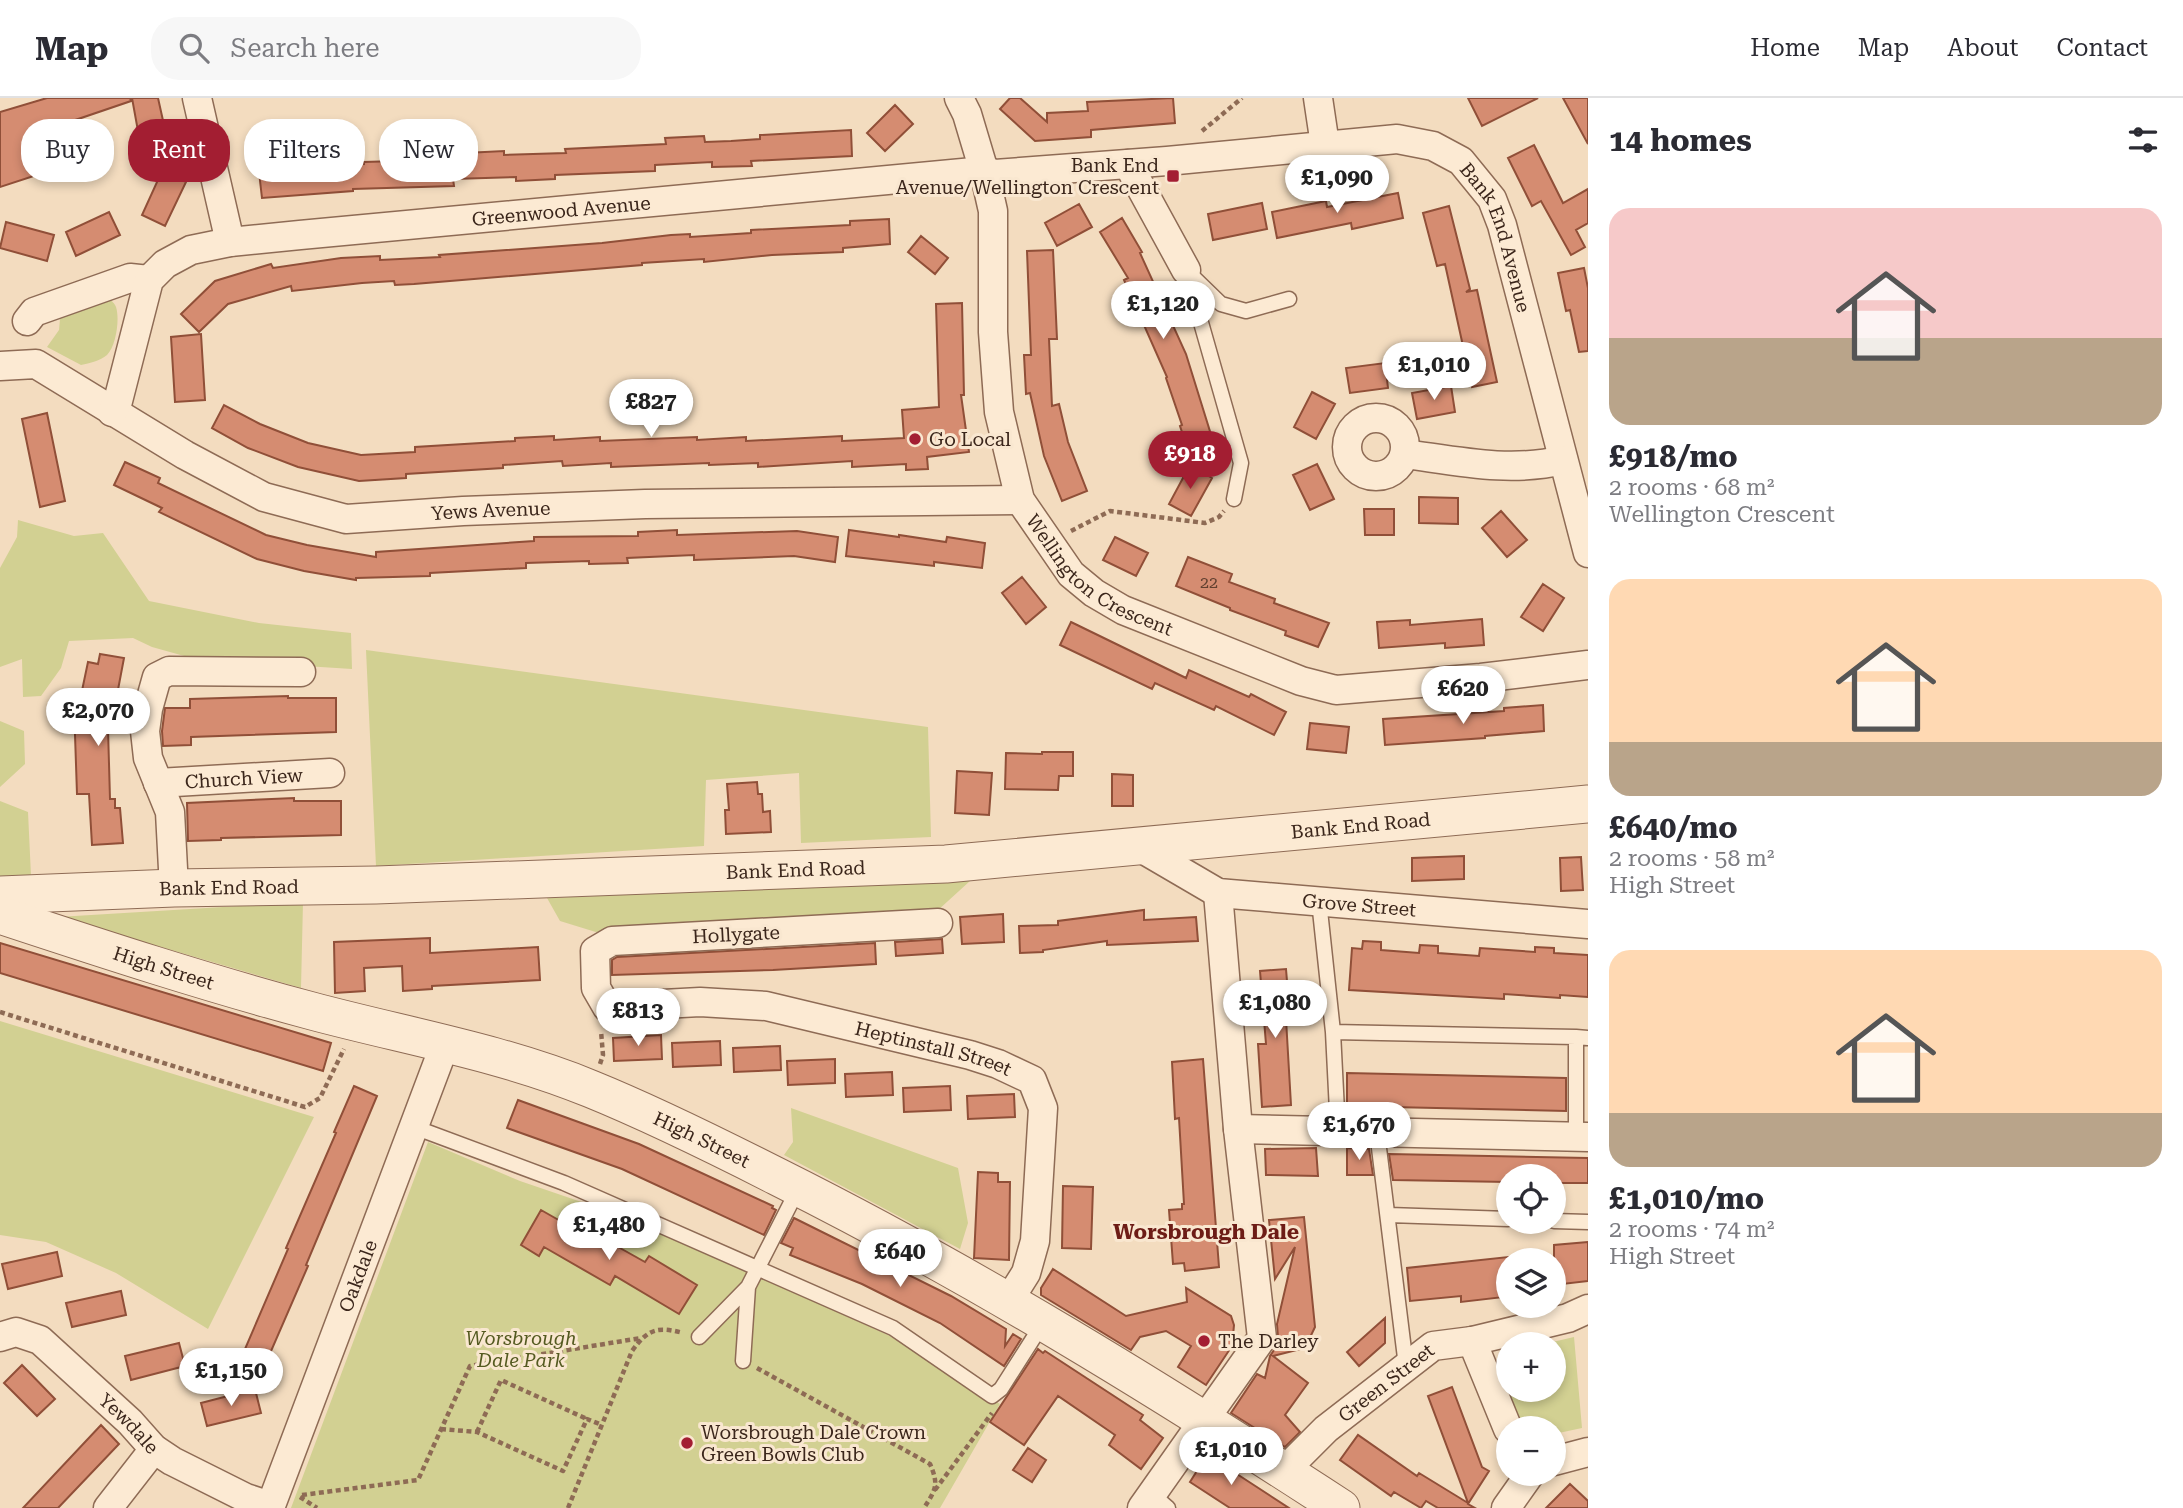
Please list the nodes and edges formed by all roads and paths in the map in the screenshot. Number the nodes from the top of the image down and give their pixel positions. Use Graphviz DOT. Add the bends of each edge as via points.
graph roads {
  1 [pos="197,98"];
  2 [pos="960,98"];
  3 [pos="1318,98"];
  4 [pos="1325,145"];
  5 [pos="1128,164"];
  6 [pos="984,171"];
  7 [pos="230,243"];
  8 [pos="1186,270"];
  9 [pos="149,280"];
  10 [pos="1289,299"];
  11 [pos="27,321"];
  12 [pos="0,366"];
  13 [pos="112,412"];
  14 [pos="1405,454"];
  15 [pos="1572,466"];
  16 [pos="1234,499"];
  17 [pos="1020,500"];
  18 [pos="1050,545"];
  19 [pos="1588,553"];
  20 [pos="1588,665"];
  21 [pos="301,672"];
  22 [pos="330,773"];
  23 [pos="158,783"];
  24 [pos="1588,804"];
  25 [pos="1141,848"];
  26 [pos="174,888"];
  27 [pos="1218,893"];
  28 [pos="0,895"];
  29 [pos="1319,901"];
  30 [pos="0,915"];
  31 [pos="938,923"];
  32 [pos="1588,924"];
  33 [pos="607,1007"];
  34 [pos="0,1012"];
  35 [pos="356,1023"];
  36 [pos="1333,1032"];
  37 [pos="1582,1037"];
  38 [pos="445,1044"];
  39 [pos="591,1089"];
  40 [pos="414,1128"];
  41 [pos="1238,1129"];
  42 [pos="1338,1131"];
  43 [pos="1377,1132"];
  44 [pos="1582,1136"];
  45 [pos="799,1187"];
  46 [pos="1389,1215"];
  47 [pos="1496,1219"];
  48 [pos="1566,1221"];
  49 [pos="1588,1222"];
  50 [pos="759,1270"];
  51 [pos="748,1287"];
  52 [pos="1009,1300"];
  53 [pos="1588,1310"];
  54 [pos="1044,1322"];
  55 [pos="0,1337"];
  56 [pos="699,1337"];
  57 [pos="641,1338"];
  58 [pos="1472,1341"];
  59 [pos="743,1361"];
  60 [pos="1406,1366"];
  61 [pos="1002,1389"];
  62 [pos="1503,1416"];
  63 [pos="587,1419"];
  64 [pos="1206,1420"];
  65 [pos="602,1425"];
  66 [pos="441,1429"];
  67 [pos="477,1432"];
  68 [pos="154,1449"];
  69 [pos="1588,1452"];
  70 [pos="1566,1458"];
  71 [pos="1287,1473"];
  72 [pos="1520,1486"];
  73 [pos="934,1491"];
  74 [pos="1154,1504"];
  75 [pos="270,1507"];
  76 [pos="108,1508"];
  77 [pos="317,1508"];
  78 [pos="568,1508"];
  79 [pos="924,1508"];
  80 [pos="1341,1508"];
  81 [pos="1506,1508"];
  1 -- 7 [label="street"];
  2 -- 6 [label="street, Wellington Crescent"];
  3 -- 4 [label="street"];
  4 -- 5 [label="street, Bank End Avenue"];
  4 -- 15 [label="street, Bank End Avenue" via="1397,139 1433,146 1461,161 1492,199"];
  5 -- 6 [label="street, Bank End Avenue" via="995,174"];
  5 -- 8 [label="street"];
  6 -- 7 [label="street, Greenwood Avenue"];
  6 -- 17 [label="street, Wellington Crescent" via="993,211 993,332 999,412"];
  7 -- 9 [label="street, Greenwood Avenue" via="191,250 165,264"];
  8 -- 10 [label="lane" via="1221,304 1246,312"];
  8 -- 16 [label="lane" via="1241,463"];
  9 -- 11 [label="street" via="130,278 34,313"];
  9 -- 13 [label="street"];
  12 -- 13 [label="street, Yews Avenue" via="36,364"];
  13 -- 17 [label="street, Yews Avenue" via="264,497 346,519 645,504"];
  14 -- 15 [label="street" via="1501,467"];
  15 -- 19 [label="street, Bank End Avenue"];
  16 -- 18 [label="path" via="1219,517 1205,523 1110,511"];
  17 -- 18 [label="street, Wellington Crescent"];
  18 -- 20 [label="street, Wellington Crescent" via="1071,574 1123,610 1301,681 1336,690"];
  21 -- 23 [label="street, Church View" via="169,671 157,677 145,731 148,758"];
  22 -- 23 [label="street, Church View"];
  23 -- 26 [label="street, Church View" via="170,813"];
  24 -- 25 [label="street, Bank End Road"];
  25 -- 26 [label="street, Bank End Road" via="946,864"];
  25 -- 27 [label="street, Grove Street"];
  26 -- 28 [label="street, Bank End Road"];
  27 -- 29 [label="street, Grove Street"];
  27 -- 41 [label="street"];
  29 -- 32 [label="street, Grove Street"];
  29 -- 36 [label="lane"];
  30 -- 35 [label="street, High Street" via="177,973"];
  31 -- 33 [label="street, Hollygate" via="612,941 595,951 596,988"];
  33 -- 39 [label="path" via="601,1034 603,1055"];
  33 -- 52 [label="street, Heptinstall Street" via="701,1002 766,1006 970,1055 1032,1080 1043,1108 1035,1241 1026,1273"];
  34 -- 35 [label="path" via="305,1107 320,1098"];
  35 -- 38 [label="street, High Street"];
  36 -- 37 [label="lane"];
  36 -- 42 [label="lane"];
  37 -- 44 [label="lane"];
  38 -- 39 [label="street, High Street" via="532,1067"];
  38 -- 40 [label="street, Oakdale"];
  39 -- 45 [label="street, High Street"];
  40 -- 50 [label="lane" via="564,1183"];
  40 -- 75 [label="street, Oakdale"];
  41 -- 42 [label="street"];
  41 -- 64 [label="street" via="1262,1338"];
  42 -- 43 [label="street"];
  43 -- 44 [label="street"];
  43 -- 46 [label="lane"];
  45 -- 50 [label="lane"];
  45 -- 52 [label="street, High Street"];
  46 -- 47 [label="lane"];
  46 -- 60 [label="lane"];
  48 -- 49 [label="lane"];
  50 -- 51 [label="lane"];
  50 -- 61 [label="lane" via="893,1328 992,1396"];
  51 -- 56 [label="lane"];
  51 -- 59 [label="lane"];
  52 -- 54 [label="street, High Street"];
  53 -- 58 [label="street, Green Street"];
  54 -- 61 [label="lane"];
  54 -- 64 [label="street, High Street"];
  55 -- 68 [label="street, Yewdale" via="16,1332 40,1340"];
  56 -- 57 [label="path" via="667,1329 653,1330"];
  57 -- 65 [label="path"];
  57 -- 66 [label="path" via="470,1366"];
  58 -- 60 [label="street, Green Street" via="1433,1346"];
  58 -- 62 [label="street"];
  59 -- 73 [label="path" via="930,1464 936,1479"];
  60 -- 71 [label="street, Green Street" via="1326,1429"];
  61 -- 73 [label="path" via="995,1410"];
  63 -- 65 [label="path"];
  63 -- 67 [label="path" via="563,1471"];
  63 -- 67 [label="path" via="501,1380"];
  64 -- 71 [label="street, High Street"];
  64 -- 74 [label="street"];
  65 -- 78 [label="path"];
  66 -- 67 [label="path"];
  66 -- 77 [label="path" via="418,1480 297,1495"];
  68 -- 75 [label="street, Yewdale"];
  68 -- 76 [label="street"];
  69 -- 70 [label="street"];
  71 -- 80 [label="street, High Street"];
  72 -- 81 [label="street"];
  73 -- 79 [label="path"];
}
